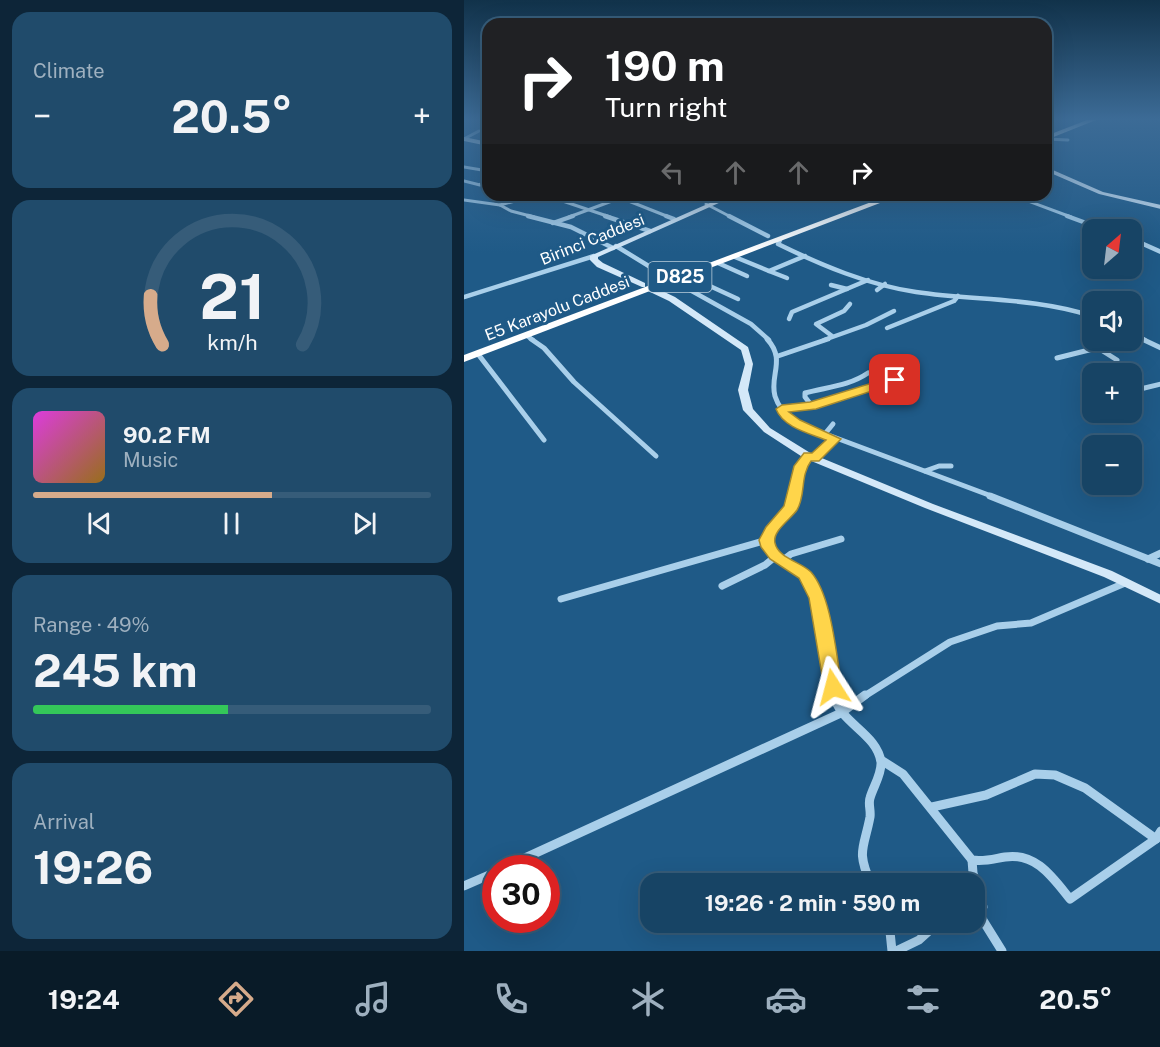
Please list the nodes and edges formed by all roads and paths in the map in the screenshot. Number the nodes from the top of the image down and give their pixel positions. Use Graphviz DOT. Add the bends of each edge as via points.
graph roads {
  1 [pos="464,167"];
  2 [pos="482,172"];
  3 [pos="1052,172"];
  4 [pos="464,181"];
  5 [pos="482,182"];
  6 [pos="464,200"];
  7 [pos="515,201"];
  8 [pos="561,201"];
  9 [pos="608,201"];
  10 [pos="632,201"];
  11 [pos="719,201"];
  12 [pos="867,201"];
  13 [pos="881,201"];
  14 [pos="1029,201"];
  15 [pos="707,204"];
  16 [pos="500,205"];
  17 [pos="1160,207"];
  18 [pos="586,210"];
  19 [pos="674,219"];
  20 [pos="1082,220"];
  21 [pos="553,223"];
  22 [pos="650,231"];
  23 [pos="776,240"];
  24 [pos="1142,243"];
  25 [pos="614,247"];
  26 [pos="1160,247"];
  27 [pos="1153,248"];
  28 [pos="1160,252"];
  29 [pos="594,256"];
  30 [pos="805,256"];
  31 [pos="735,257"];
  32 [pos="718,263"];
  33 [pos="769,271"];
  34 [pos="686,275"];
  35 [pos="747,276"];
  36 [pos="669,278"];
  37 [pos="787,278"];
  38 [pos="869,279"];
  39 [pos="886,284"];
  40 [pos="831,285"];
  41 [pos="646,287"];
  42 [pos="848,289"];
  43 [pos="877,290"];
  44 [pos="958,296"];
  45 [pos="464,297"];
  46 [pos="738,299"];
  47 [pos="850,304"];
  48 [pos="894,311"];
  49 [pos="1082,313"];
  50 [pos="789,319"];
  51 [pos="887,328"];
  52 [pos="527,336"];
  53 [pos="832,336"];
  54 [pos="1142,339"];
  55 [pos="1160,348"];
  56 [pos="1086,351"];
  57 [pos="1102,351"];
  58 [pos="464,352"];
  59 [pos="478,354"];
  60 [pos="778,356"];
  61 [pos="1057,358"];
  62 [pos="464,360"];
  63 [pos="1116,360"];
  64 [pos="868,374"];
  65 [pos="907,375"];
  66 [pos="1160,384"];
  67 [pos="1142,388"];
  68 [pos="812,406"];
  69 [pos="782,409"];
  70 [pos="833,424"];
  71 [pos="824,435"];
  72 [pos="834,439"];
  73 [pos="544,440"];
  74 [pos="656,456"];
  75 [pos="811,457"];
  76 [pos="951,466"];
  77 [pos="925,471"];
  78 [pos="841,539"];
  79 [pos="767,540"];
  80 [pos="1160,554"];
  81 [pos="779,558"];
  82 [pos="1147,559"];
  83 [pos="1160,564"];
  84 [pos="1126,583"];
  85 [pos="722,586"];
  86 [pos="561,599"];
  87 [pos="1160,600"];
  88 [pos="841,713"];
  89 [pos="881,760"];
  90 [pos="932,807"];
  91 [pos="1158,835"];
  92 [pos="531,855"];
  93 [pos="972,860"];
  94 [pos="866,873"];
  95 [pos="973,873"];
  96 [pos="482,878"];
  97 [pos="464,886"];
  98 [pos="985,926"];
  99 [pos="891,933"];
  100 [pos="927,933"];
  101 [pos="894,951"];
  102 [pos="1002,951"];
  1 -- 2 [label="street"];
  3 -- 17 [label="street" via="1101,193"];
  4 -- 5 [label="street" via="480,185"];
  6 -- 16 [label="street"];
  7 -- 16 [label="street"];
  8 -- 18 [label="street"];
  9 -- 18 [label="street"];
  10 -- 19 [label="street"];
  11 -- 15 [label="street, Birinci Caddesi"];
  12 -- 23 [label="highway, E5 Karayolu Caddesi / D825"];
  13 -- 23 [label="highway, E5 Karayolu Caddesi / D825"];
  14 -- 20 [label="street"];
  15 -- 19 [label="street, Birinci Caddesi"];
  15 -- 23 [label="street"];
  16 -- 21 [label="street"];
  18 -- 21 [label="street"];
  18 -- 22 [label="street"];
  19 -- 22 [label="street, Birinci Caddesi"];
  21 -- 25 [label="street"];
  22 -- 25 [label="street, Birinci Caddesi"];
  23 -- 30 [label="street"];
  23 -- 31 [label="highway, E5 Karayolu Caddesi / D825"];
  23 -- 36 [label="highway, E5 Karayolu Caddesi / D825"];
  24 -- 27 [label="street"];
  25 -- 29 [label="street, Birinci Caddesi"];
  25 -- 36 [label="street"];
  26 -- 27 [label="street"];
  27 -- 28 [label="street"];
  29 -- 41 [label="street" via="600,265"];
  29 -- 45 [label="street, Birinci Caddesi"];
  30 -- 33 [label="street"];
  30 -- 38 [label="street"];
  31 -- 32 [label="highway, E5 Karayolu Caddesi / D825"];
  31 -- 33 [label="street"];
  32 -- 34 [label="highway, E5 Karayolu Caddesi / D825"];
  32 -- 35 [label="street"];
  33 -- 37 [label="street"];
  34 -- 36 [label="highway, E5 Karayolu Caddesi / D825"];
  34 -- 46 [label="street"];
  36 -- 41 [label="highway, E5 Karayolu Caddesi / D825"];
  36 -- 60 [label="street" via="747,323 772,343"];
  38 -- 39 [label="street"];
  38 -- 42 [label="street"];
  39 -- 43 [label="street"];
  39 -- 44 [label="street" via="913,292"];
  40 -- 42 [label="street"];
  41 -- 52 [label="highway, E5 Karayolu Caddesi / D825"];
  41 -- 58 [label="highway, E5 Karayolu Caddesi / D825"];
  41 -- 75 [label="street" via="672,299 745,349 749,364 743,390 748,410 767,430"];
  42 -- 50 [label="street" via="792,312"];
  44 -- 49 [label="street" via="1048,304"];
  44 -- 51 [label="street"];
  47 -- 53 [label="street" via="816,324"];
  48 -- 53 [label="street" via="846,334"];
  52 -- 59 [label="highway, E5 Karayolu Caddesi / D825"];
  52 -- 74 [label="street"];
  53 -- 60 [label="street"];
  54 -- 55 [label="street"];
  56 -- 61 [label="street"];
  57 -- 63 [label="street"];
  59 -- 62 [label="highway, E5 Karayolu Caddesi / D825"];
  59 -- 73 [label="street"];
  60 -- 69 [label="street" via="772,391"];
  64 -- 68 [label="street" via="850,384 805,393"];
  65 -- 68 [label="street"];
  66 -- 67 [label="street"];
  68 -- 69 [label="street"];
  69 -- 71 [label="street" via="796,423"];
  70 -- 71 [label="street"];
  71 -- 72 [label="street"];
  72 -- 75 [label="street"];
  72 -- 77 [label="street"];
  75 -- 79 [label="street" via="801,466 791,508"];
  75 -- 84 [label="street"];
  76 -- 77 [label="street"];
  77 -- 82 [label="street"];
  78 -- 81 [label="street"];
  79 -- 81 [label="street" via="768,547"];
  79 -- 86 [label="street"];
  80 -- 82 [label="street"];
  81 -- 85 [label="street"];
  81 -- 88 [label="street" via="805,575 817,598 836,707"];
  82 -- 83 [label="street"];
  84 -- 87 [label="street"];
  84 -- 88 [label="street" via="1031,623 989,628 950,642 880,684"];
  88 -- 89 [label="street" via="866,734"];
  88 -- 92 [label="street"];
  89 -- 90 [label="street" via="903,774"];
  89 -- 94 [label="street" via="862,841"];
  90 -- 91 [label="street" via="985,795 1028,776 1054,774 1074,781"];
  90 -- 93 [label="street"];
  91 -- 93 [label="street" via="1070,899 1038,862 1008,856 988,862"];
  93 -- 95 [label="street"];
  96 -- 97 [label="street"];
  98 -- 102 [label="street"];
  99 -- 101 [label="street"];
  100 -- 101 [label="street"];
}
